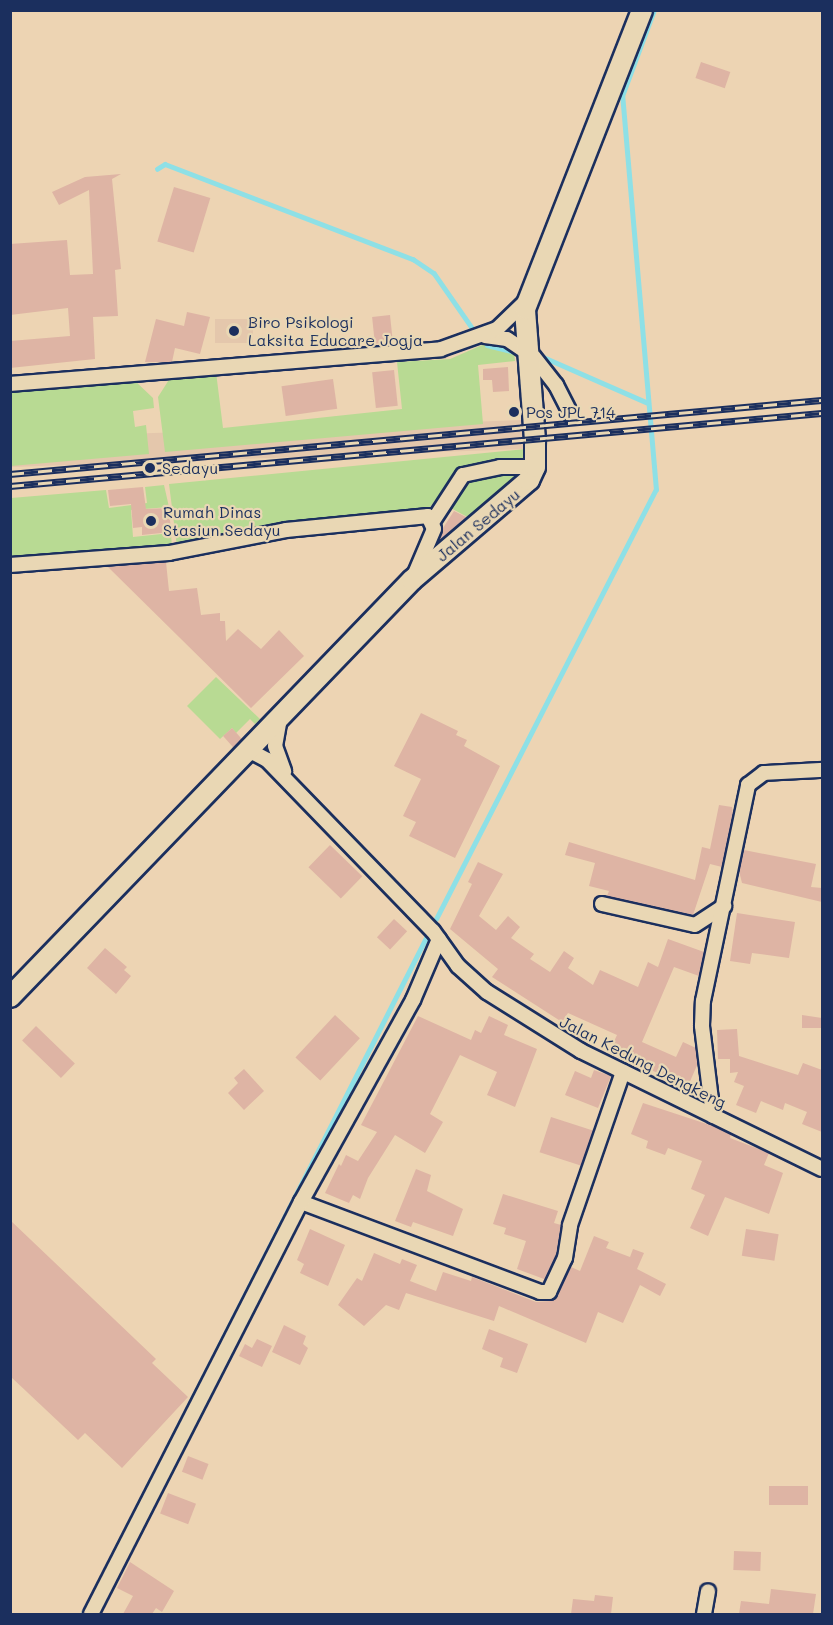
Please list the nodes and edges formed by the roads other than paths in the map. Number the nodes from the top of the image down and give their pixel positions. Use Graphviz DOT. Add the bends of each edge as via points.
graph roads {
  1 [pos="642,10"];
  2 [pos="529,297"];
  3 [pos="484,336"];
  4 [pos="527,350"];
  5 [pos="10,384"];
  6 [pos="572,416"];
  7 [pos="535,467"];
  8 [pos="433,521"];
  9 [pos="10,565"];
  10 [pos="412,580"];
  11 [pos="281,715"];
  12 [pos="242,754"];
  13 [pos="822,770"];
  14 [pos="289,781"];
  15 [pos="602,904"];
  16 [pos="724,906"];
  17 [pos="439,939"];
  18 [pos="10,997"];
  19 [pos="622,1072"];
  20 [pos="713,1116"];
  21 [pos="820,1163"];
  22 [pos="301,1202"];
  23 [pos="708,1591"];
  24 [pos="91,1614"];
  25 [pos="704,1614"];
  1 -- 2 [label="street"];
  2 -- 3 [label="street" via="507,322"];
  2 -- 4 [label="street"];
  3 -- 4 [label="street" via="507,339"];
  3 -- 5 [label="street" via="441,349 404,353"];
  4 -- 6 [label="street" via="553,379"];
  4 -- 7 [label="street"];
  7 -- 8 [label="street" via="500,467 463,475"];
  7 -- 10 [label="street, Jalan Sedayu" via="526,484"];
  8 -- 9 [label="street" via="419,515 286,530 169,553"];
  8 -- 10 [label="street" via="432,537"];
  10 -- 11 [label="street, Jalan Sedayu"];
  11 -- 12 [label="street, Jalan Sedayu"];
  11 -- 14 [label="street" via="275,746"];
  12 -- 14 [label="street, Jalan Kedung Dengkeng" via="261,755"];
  12 -- 18 [label="street, Jalan Sedayu"];
  13 -- 16 [label="street" via="764,773 748,785"];
  14 -- 17 [label="street, Jalan Kedung Dengkeng"];
  15 -- 16 [label="street" via="695,924"];
  16 -- 20 [label="street" via="709,963 702,1026"];
  17 -- 19 [label="street, Jalan Kedung Dengkeng" via="458,966 487,992 580,1051"];
  17 -- 22 [label="street" via="413,1000"];
  19 -- 20 [label="street, Jalan Kedung Dengkeng"];
  19 -- 22 [label="street" via="570,1225 565,1258 549,1292 540,1292"];
  20 -- 21 [label="street, Jalan Kedung Dengkeng"];
  22 -- 24 [label="street"];
  23 -- 25 [label="street"];
}
